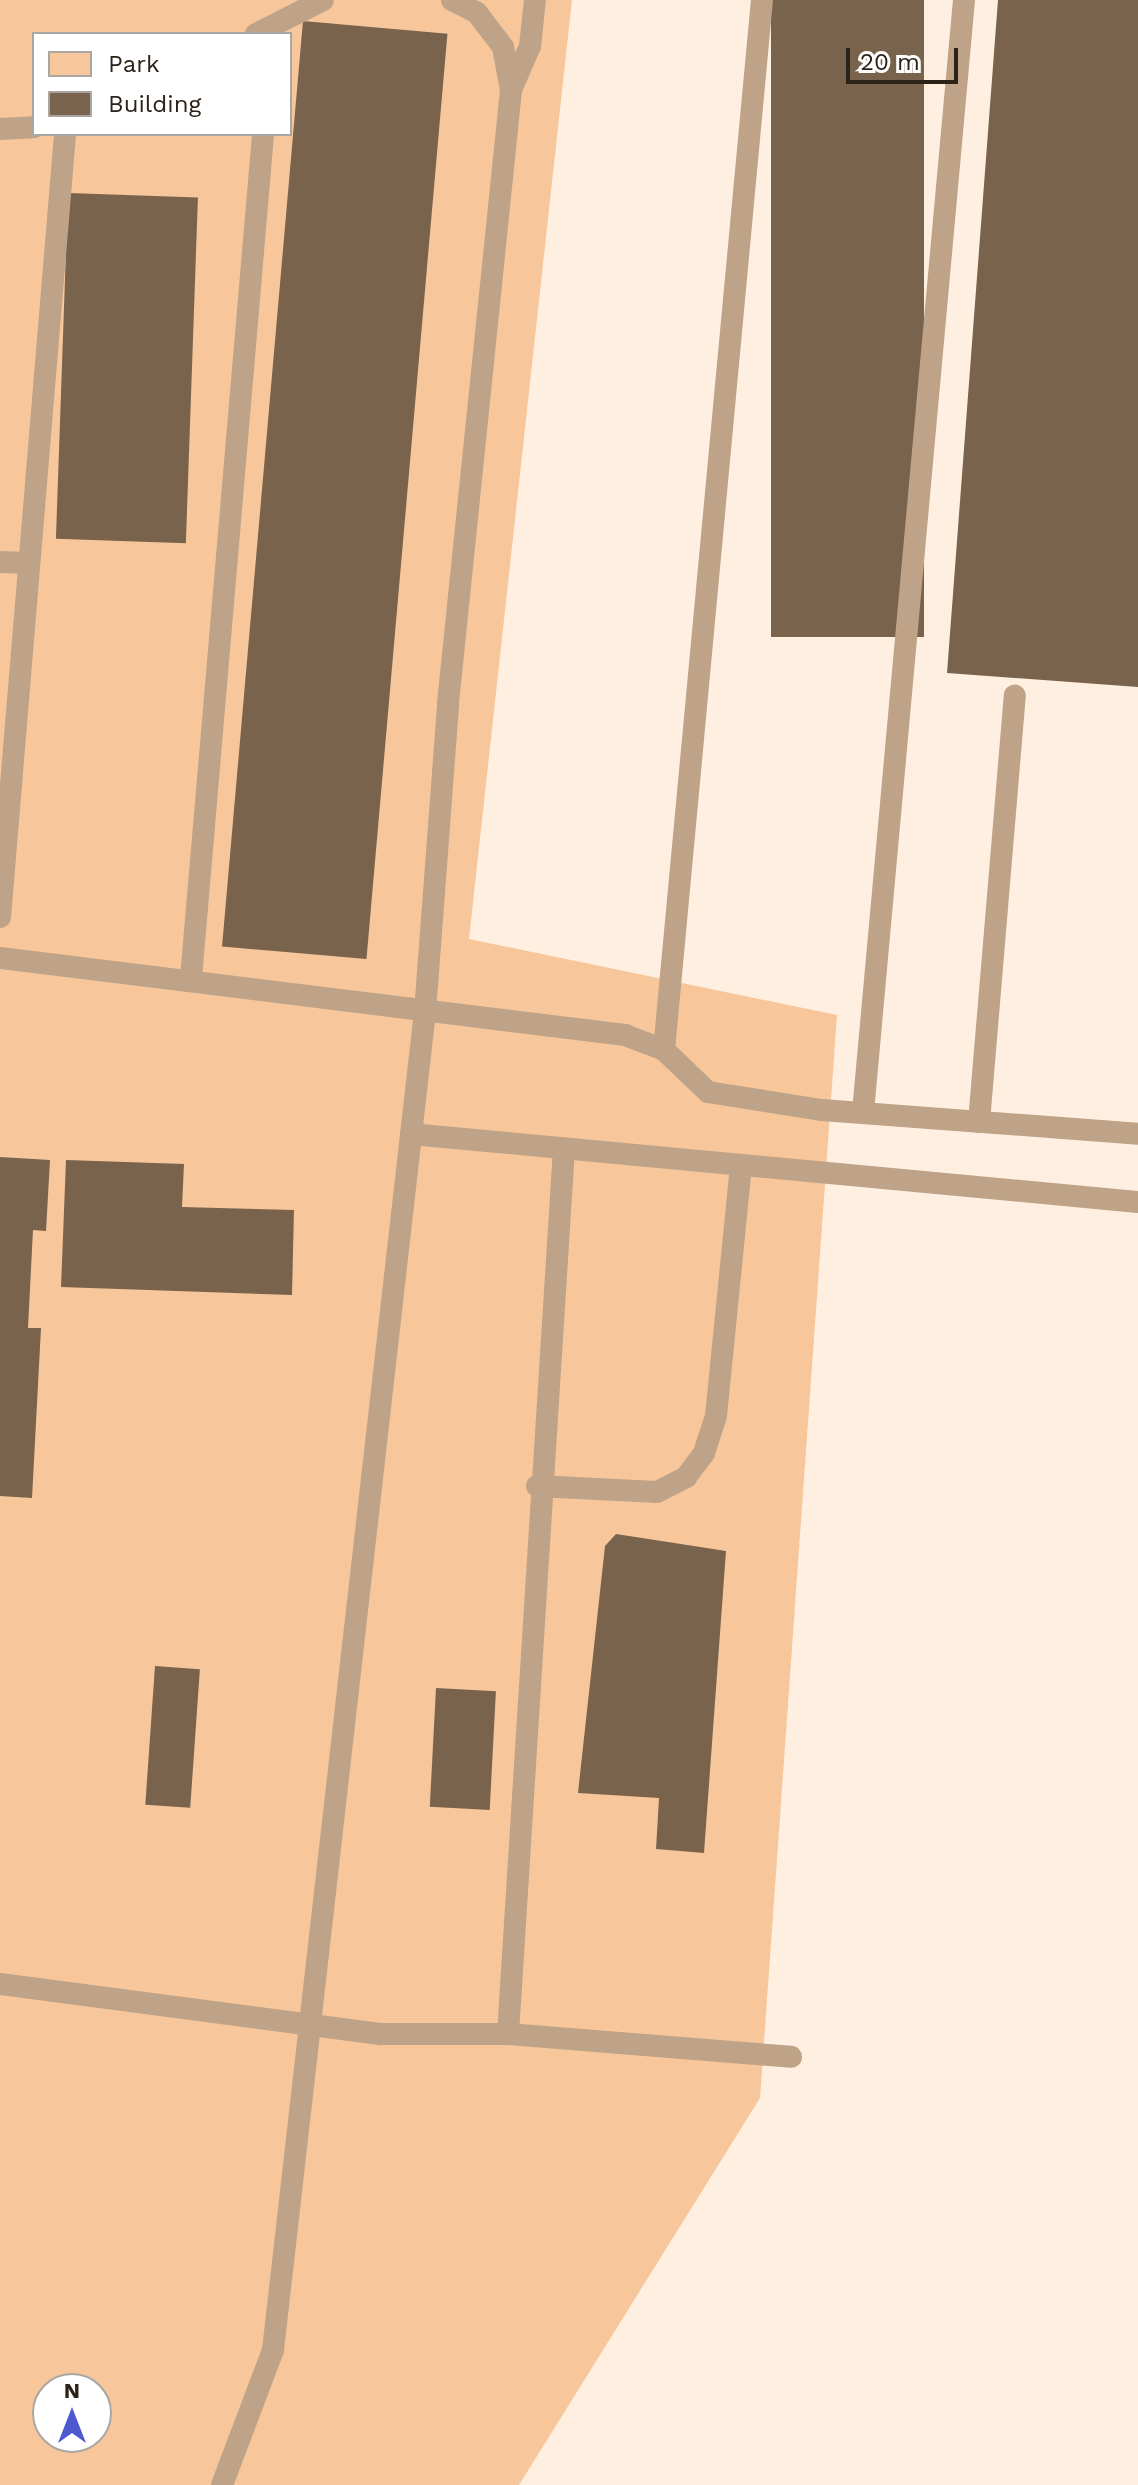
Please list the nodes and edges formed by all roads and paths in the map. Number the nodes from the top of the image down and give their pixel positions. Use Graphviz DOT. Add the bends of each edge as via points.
graph roads {
  1 [pos="323,0"];
  2 [pos="452,0"];
  3 [pos="535,0"];
  4 [pos="762,0"];
  5 [pos="964,0"];
  6 [pos="266,31"];
  7 [pos="511,90"];
  8 [pos="32,127"];
  9 [pos="0,129"];
  10 [pos="65,136"];
  11 [pos="263,136"];
  12 [pos="0,562"];
  13 [pos="28,563"];
  14 [pos="1015,696"];
  15 [pos="0,917"];
  16 [pos="0,958"];
  17 [pos="191,978"];
  18 [pos="425,1012"];
  19 [pos="664,1050"];
  20 [pos="863,1112"];
  21 [pos="979,1122"];
  22 [pos="411,1134"];
  23 [pos="1138,1134"];
  24 [pos="564,1150"];
  25 [pos="741,1167"];
  26 [pos="1138,1202"];
  27 [pos="537,1486"];
  28 [pos="0,1984"];
  29 [pos="312,2025"];
  30 [pos="508,2034"];
  31 [pos="791,2057"];
  32 [pos="222,2485"];
  1 -- 6 [label="lane"];
  2 -- 7 [label="lane" via="477,13 503,47"];
  3 -- 7 [label="lane" via="530,46"];
  4 -- 19 [label="lane"];
  5 -- 20 [label="lane"];
  7 -- 18 [label="lane" via="448,703"];
  8 -- 9 [label="lane"];
  10 -- 13 [label="lane"];
  11 -- 17 [label="lane"];
  12 -- 13 [label="lane"];
  13 -- 15 [label="lane"];
  14 -- 21 [label="lane"];
  16 -- 17 [label="lane"];
  17 -- 18 [label="lane"];
  18 -- 19 [label="lane" via="601,1030"];
  18 -- 22 [label="lane"];
  19 -- 20 [label="lane" via="708,1092"];
  20 -- 21 [label="lane"];
  21 -- 23 [label="lane"];
  22 -- 24 [label="lane"];
  22 -- 29 [label="lane"];
  24 -- 25 [label="lane"];
  24 -- 27 [label="lane"];
  25 -- 26 [label="lane"];
  25 -- 27 [label="lane" via="716,1416 704,1453 686,1477 657,1492"];
  27 -- 30 [label="lane"];
  28 -- 29 [label="lane"];
  29 -- 30 [label="lane" via="382,2034"];
  29 -- 32 [label="lane" via="273,2350"];
  30 -- 31 [label="lane"];
}
